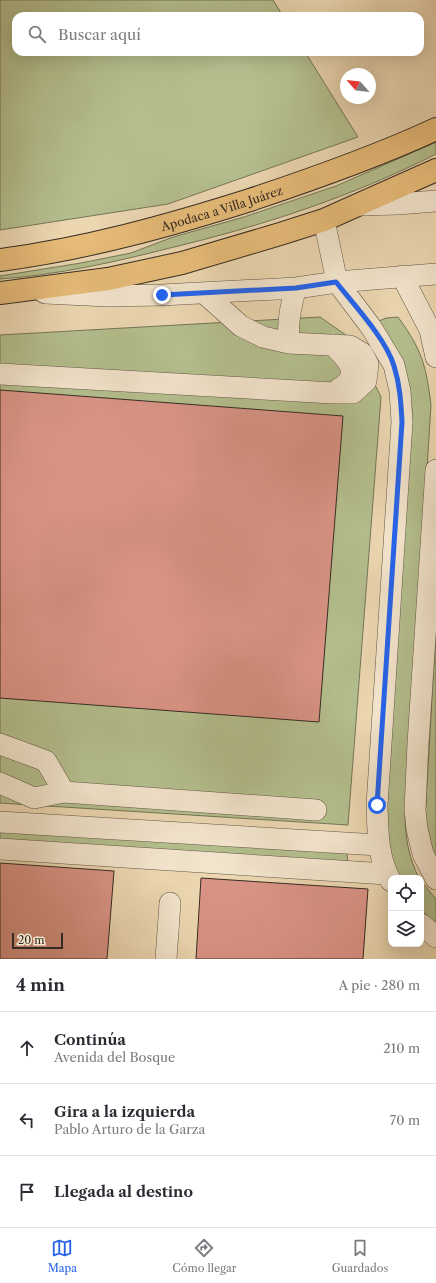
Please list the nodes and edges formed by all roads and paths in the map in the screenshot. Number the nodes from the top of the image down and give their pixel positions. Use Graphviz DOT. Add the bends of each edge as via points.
graph roads {
  1 [pos="436,129"];
  2 [pos="436,170"];
  3 [pos="436,201"];
  4 [pos="360,205"];
  5 [pos="324,220"];
  6 [pos="0,260"];
  7 [pos="436,263"];
  8 [pos="419,275"];
  9 [pos="336,282"];
  10 [pos="296,288"];
  11 [pos="25,291"];
  12 [pos="204,292"];
  13 [pos="0,293"];
  14 [pos="289,343"];
  15 [pos="436,357"];
  16 [pos="0,374"];
  17 [pos="436,470"];
  18 [pos="0,744"];
  19 [pos="0,783"];
  20 [pos="64,792"];
  21 [pos="316,810"];
  22 [pos="0,822"];
  23 [pos="378,845"];
  24 [pos="0,849"];
  25 [pos="388,875"];
  26 [pos="388,877"];
  27 [pos="436,879"];
  28 [pos="170,903"];
  29 [pos="424,927"];
  30 [pos="436,937"];
  31 [pos="166,959"];
  1 -- 6 [label="main road, Apodaca a Villa Juárez" via="385,153 155,230 32,256"];
  2 -- 4 [label="main road"];
  3 -- 4 [label="street"];
  4 -- 5 [label="main road"];
  5 -- 9 [label="street"];
  5 -- 11 [label="main road" via="182,263 108,279"];
  7 -- 8 [label="street"];
  8 -- 9 [label="street"];
  8 -- 15 [label="street"];
  9 -- 10 [label="street"];
  9 -- 23 [label="street" via="386,349 394,365 400,391 402,422 377,805"];
  10 -- 12 [label="street"];
  10 -- 14 [label="street" via="289,309"];
  11 -- 12 [label="street" via="108,296"];
  11 -- 13 [label="main road"];
  12 -- 14 [label="street" via="241,326 263,337"];
  14 -- 16 [label="street" via="350,346 362,353 368,364 366,381 353,393 333,393"];
  17 -- 27 [label="street" via="416,810 423,854"];
  18 -- 20 [label="street" via="46,761"];
  19 -- 20 [label="street" via="34,798"];
  20 -- 21 [label="street"];
  22 -- 23 [label="street"];
  23 -- 25 [label="street"];
  24 -- 26 [label="street"];
  28 -- 31 [label="street"];
  29 -- 30 [label="street"];
}
